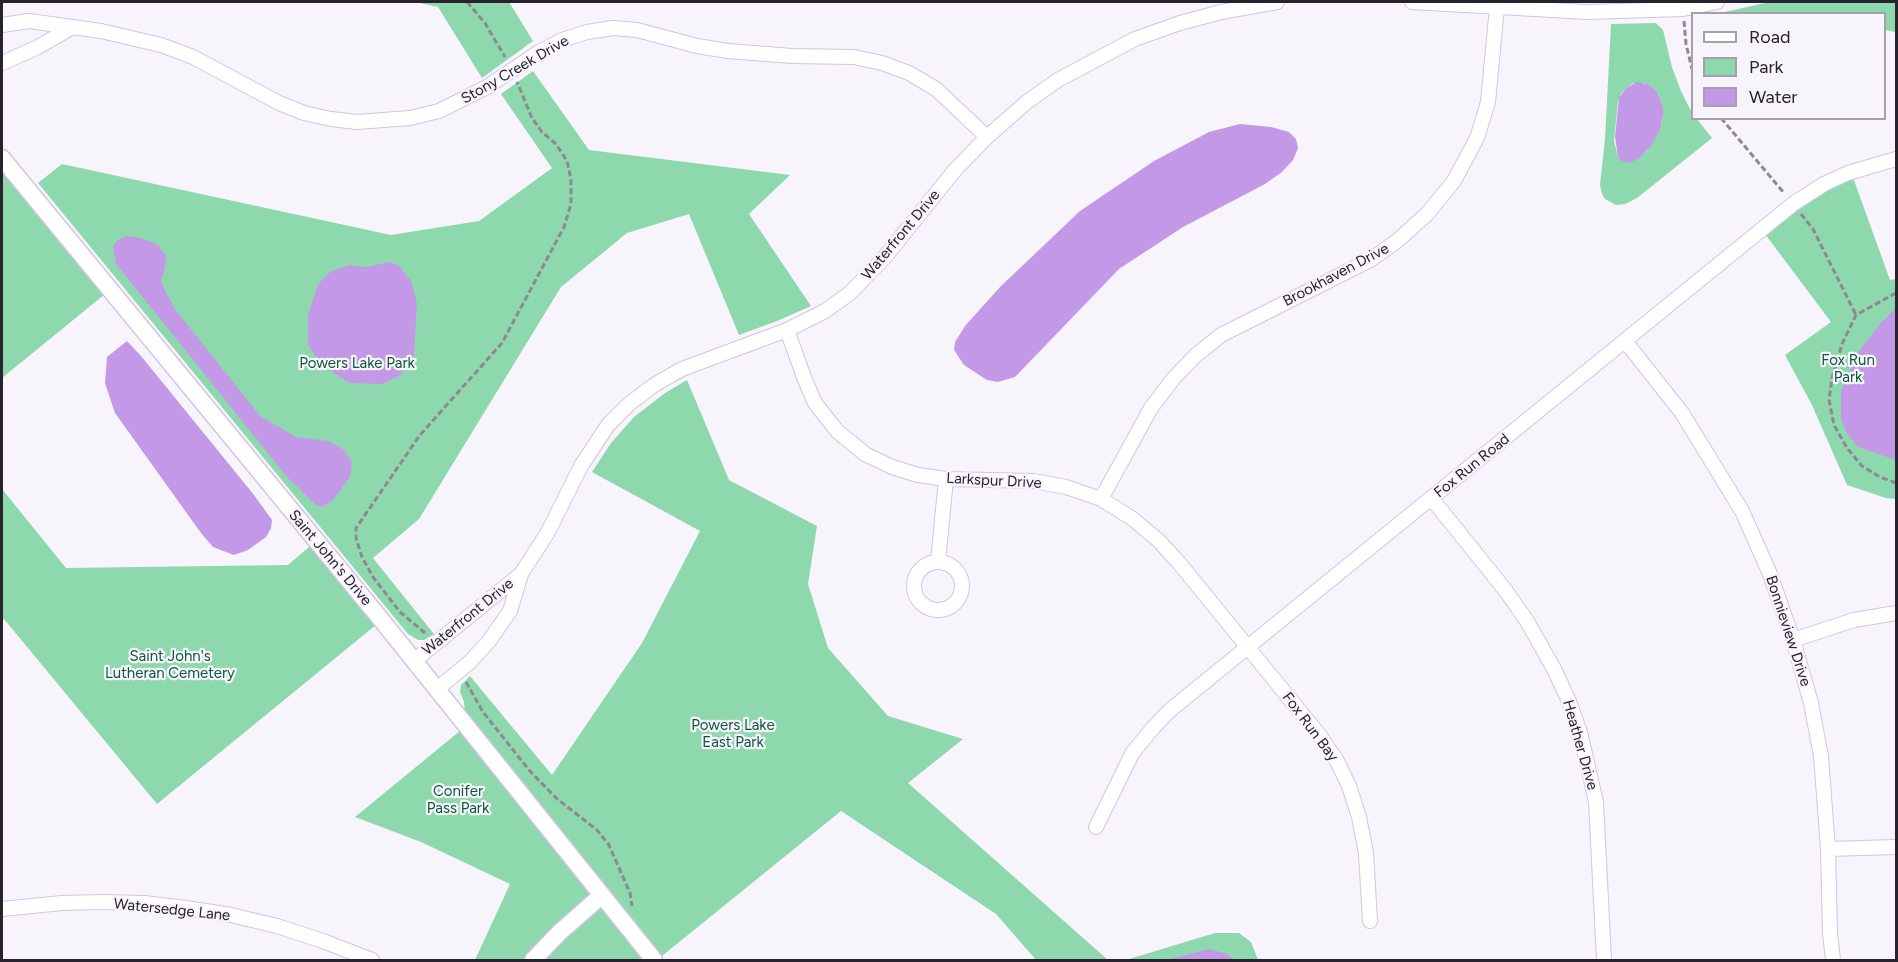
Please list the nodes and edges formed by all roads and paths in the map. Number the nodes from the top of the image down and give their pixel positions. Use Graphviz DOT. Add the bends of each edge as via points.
graph roads {
  1 [pos="467,2"];
  2 [pos="1277,2"];
  3 [pos="1412,2"];
  4 [pos="1717,2"];
  5 [pos="1497,7"];
  6 [pos="1683,9"];
  7 [pos="2,26"];
  8 [pos="71,28"];
  9 [pos="2,63"];
  10 [pos="1691,65"];
  11 [pos="513,72"];
  12 [pos="1723,120"];
  13 [pos="987,137"];
  14 [pos="2,158"];
  15 [pos="1896,159"];
  16 [pos="1793,204"];
  17 [pos="1896,293"];
  18 [pos="1856,315"];
  19 [pos="787,330"];
  20 [pos="1625,341"];
  21 [pos="946,479"];
  22 [pos="1896,483"];
  23 [pos="1432,498"];
  24 [pos="1101,499"];
  25 [pos="938,562"];
  26 [pos="521,574"];
  27 [pos="1896,613"];
  28 [pos="1793,640"];
  29 [pos="434,644"];
  30 [pos="1248,648"];
  31 [pos="414,661"];
  32 [pos="458,672"];
  33 [pos="437,689"];
  34 [pos="1096,828"];
  35 [pos="1896,847"];
  36 [pos="1828,849"];
  37 [pos="602,895"];
  38 [pos="2,909"];
  39 [pos="619,917"];
  40 [pos="1370,921"];
  41 [pos="372,960"];
  42 [pos="533,960"];
  43 [pos="654,960"];
  44 [pos="1604,960"];
  45 [pos="1833,960"];
  1 -- 11 [label="path" via="485,23"];
  2 -- 13 [label="street, Waterfront Drive" via="1221,12 1135,39 1058,80"];
  3 -- 5 [label="street"];
  4 -- 6 [label="street"];
  5 -- 6 [label="street" via="1587,12"];
  5 -- 24 [label="street, Brookhaven Drive" via="1488,102 1477,138 1454,181 1427,214 1370,260 1221,335 1196,356 1151,408"];
  6 -- 10 [label="path"];
  7 -- 8 [label="street, Stony Creek Drive" via="29,21"];
  8 -- 9 [label="street"];
  8 -- 11 [label="street, Stony Creek Drive" via="161,45 304,113 357,122 410,118 439,111"];
  11 -- 13 [label="street, Stony Creek Drive" via="562,40 613,28 728,51 854,57 909,73 936,89"];
  11 -- 29 [label="path" via="532,118 567,161 571,204 564,227 502,343 420,435 356,528 362,557 373,577 400,612"];
  12 -- 16 [label="path"];
  13 -- 19 [label="street, Waterfront Drive" via="867,278 825,311"];
  14 -- 31 [label="street, Saint John's Drive"];
  15 -- 16 [label="street, Fox Run Road" via="1848,173"];
  16 -- 18 [label="path" via="1813,229"];
  16 -- 20 [label="street, Fox Run Road"];
  17 -- 18 [label="path"];
  18 -- 22 [label="path" via="1832,378 1829,400 1834,425 1862,466"];
  19 -- 21 [label="street, Larkspur Drive" via="815,402 837,431 865,454 892,467"];
  19 -- 26 [label="street, Waterfront Drive" via="682,369 629,404 593,445 548,532"];
  20 -- 23 [label="street, Fox Run Road"];
  20 -- 28 [label="street, Bonnieview Drive" via="1682,412 1742,511"];
  21 -- 24 [label="street, Larkspur Drive" via="1034,480"];
  21 -- 25 [label="street"];
  23 -- 30 [label="street, Fox Run Road"];
  23 -- 44 [label="street, Heather Drive" via="1527,621 1568,699 1596,802"];
  24 -- 30 [label="street, Larkspur Drive" via="1159,541"];
  26 -- 29 [label="street, Waterfront Drive"];
  26 -- 32 [label="street, Waterfront Drive" via="510,611 489,641"];
  27 -- 28 [label="street" via="1854,620"];
  28 -- 36 [label="street, Bonnieview Drive" via="1821,756"];
  29 -- 31 [label="street, Waterfront Drive"];
  30 -- 34 [label="street, Fox Run Road" via="1152,728 1133,752"];
  30 -- 40 [label="street, Fox Run Bay" via="1320,736 1349,786 1366,853"];
  31 -- 33 [label="street, Saint John's Drive"];
  32 -- 33 [label="street, Waterfront Drive"];
  32 -- 39 [label="path" via="529,770 609,845 632,905"];
  33 -- 37 [label="street, Saint John's Drive"];
  35 -- 36 [label="street"];
  36 -- 45 [label="street, Bonnieview Drive"];
  37 -- 39 [label="street, Saint John's Drive"];
  37 -- 42 [label="street"];
  38 -- 41 [label="street, Watersedge Lane" via="91,902 186,908 277,926"];
  39 -- 43 [label="street, Saint John's Drive"];
}
